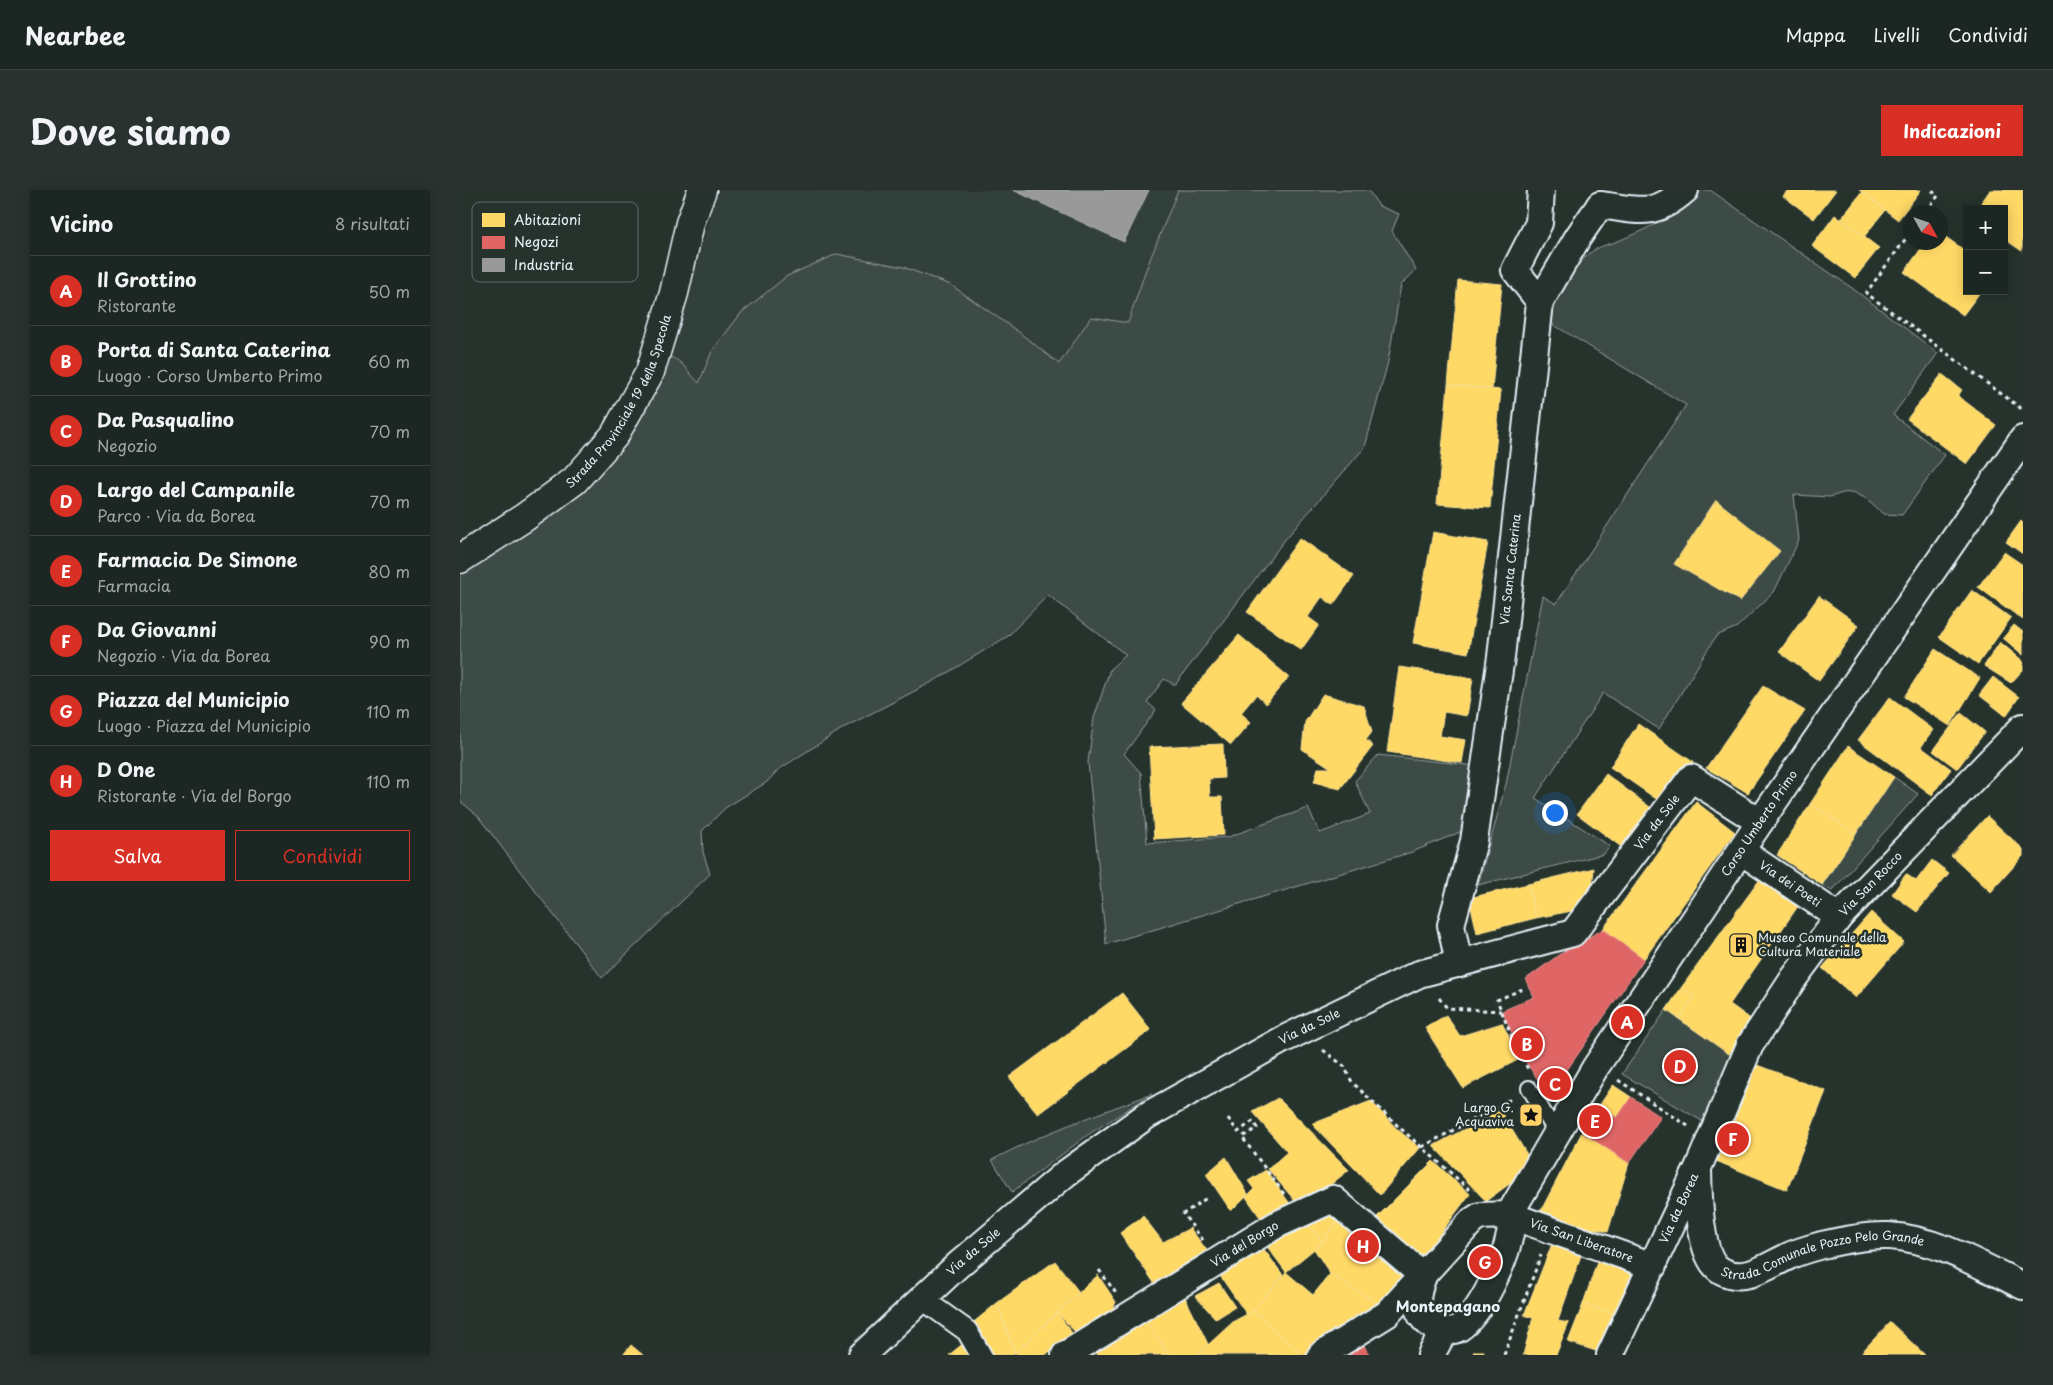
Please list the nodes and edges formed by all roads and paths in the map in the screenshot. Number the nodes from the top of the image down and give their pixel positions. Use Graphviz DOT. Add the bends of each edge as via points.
graph roads {
  1 [pos="702,190"];
  2 [pos="1541,190"];
  3 [pos="1684,190"];
  4 [pos="1931,190"];
  5 [pos="1595,198"];
  6 [pos="1931,205"];
  7 [pos="1903,243"];
  8 [pos="1540,302"];
  9 [pos="2023,410"];
  10 [pos="2023,439"];
  11 [pos="460,559"];
  12 [pos="2023,727"];
  13 [pos="1760,822"];
  14 [pos="1741,851"];
  15 [pos="1839,917"];
  16 [pos="1459,964"];
  17 [pos="1419,974"];
  18 [pos="1525,988"];
  19 [pos="1501,1011"];
  20 [pos="1299,1032"];
  21 [pos="1515,1045"];
  22 [pos="1743,1059"];
  23 [pos="1597,1065"];
  24 [pos="1529,1088"];
  25 [pos="1499,1106"];
  26 [pos="1228,1118"];
  27 [pos="1557,1134"];
  28 [pos="1708,1140"];
  29 [pos="1422,1147"];
  30 [pos="1698,1168"];
  31 [pos="1208,1197"];
  32 [pos="1299,1214"];
  33 [pos="1503,1215"];
  34 [pos="1543,1250"];
  35 [pos="1218,1260"];
  36 [pos="1653,1266"];
  37 [pos="1420,1274"];
  38 [pos="2023,1286"];
  39 [pos="921,1298"];
  40 [pos="1444,1332"];
  41 [pos="862,1355"];
  42 [pos="981,1355"];
  43 [pos="1065,1355"];
  44 [pos="1321,1355"];
  45 [pos="1431,1355"];
  46 [pos="1504,1355"];
  47 [pos="1610,1355"];
  1 -- 11 [label="main road, Strada Provinciale 19 della Specola" via="650,372 614,436 574,481"];
  2 -- 8 [label="street" via="1539,223 1515,270"];
  3 -- 5 [label="street" via="1669,204 1648,211"];
  4 -- 6 [label="path" via="1938,196"];
  5 -- 8 [label="street, Via Santa Caterina" via="1578,236"];
  7 -- 9 [label="path" via="1866,293"];
  8 -- 16 [label="street, Via Santa Caterina" via="1500,665 1474,841 1451,925"];
  10 -- 13 [label="street, Corso Umberto Primo"];
  12 -- 15 [label="street, Via San Rocco"];
  13 -- 14 [label="street, Corso Umberto Primo"];
  13 -- 16 [label="street, Via da Sole" via="1691,778 1573,933"];
  14 -- 15 [label="street, Via dei Poeti"];
  14 -- 23 [label="street, Corso Umberto Primo"];
  15 -- 22 [label="street, Via San Rocco" via="1794,978"];
  16 -- 17 [label="street, Via da Sole"];
  17 -- 19 [label="path" via="1447,1008"];
  17 -- 20 [label="street, Via da Sole"];
  18 -- 19 [label="path" via="1497,1000"];
  19 -- 21 [label="path"];
  20 -- 29 [label="path" via="1344,1066 1352,1082"];
  20 -- 39 [label="street, Via da Sole" via="1138,1122 1065,1174"];
  22 -- 28 [label="street, Via da Borea"];
  23 -- 27 [label="street, Corso Umberto Primo"];
  23 -- 28 [label="path"];
  24 -- 27 [label="lane"];
  25 -- 29 [label="path"];
  26 -- 32 [label="path" via="1238,1132 1253,1121 1257,1128 1242,1137"];
  27 -- 33 [label="street, Corso Umberto Primo"];
  28 -- 30 [label="street, Via da Borea"];
  29 -- 33 [label="path"];
  30 -- 36 [label="street, Via da Borea"];
  30 -- 38 [label="street, Strada Comunale Pozzo Pelo Grande" via="1705,1244 1710,1257 1724,1273 1748,1274 1822,1245 1889,1236 1938,1246"];
  31 -- 35 [label="path" via="1183,1214"];
  32 -- 35 [label="street, Via del Borgo"];
  32 -- 37 [label="street, Via del Borgo" via="1333,1198"];
  33 -- 36 [label="street, Via San Liberatore"];
  33 -- 37 [label="street" via="1480,1216 1472,1221"];
  33 -- 40 [label="street" via="1511,1232 1506,1251 1484,1297 1469,1320 1458,1329"];
  34 -- 46 [label="path"];
  35 -- 43 [label="street, Via del Borgo"];
  36 -- 47 [label="street, Via da Borea"];
  37 -- 40 [label="street" via="1416,1304 1426,1319"];
  37 -- 44 [label="street" via="1387,1314"];
  39 -- 41 [label="street, Via da Sole"];
  39 -- 42 [label="street" via="967,1331"];
  40 -- 45 [label="street"];
}
